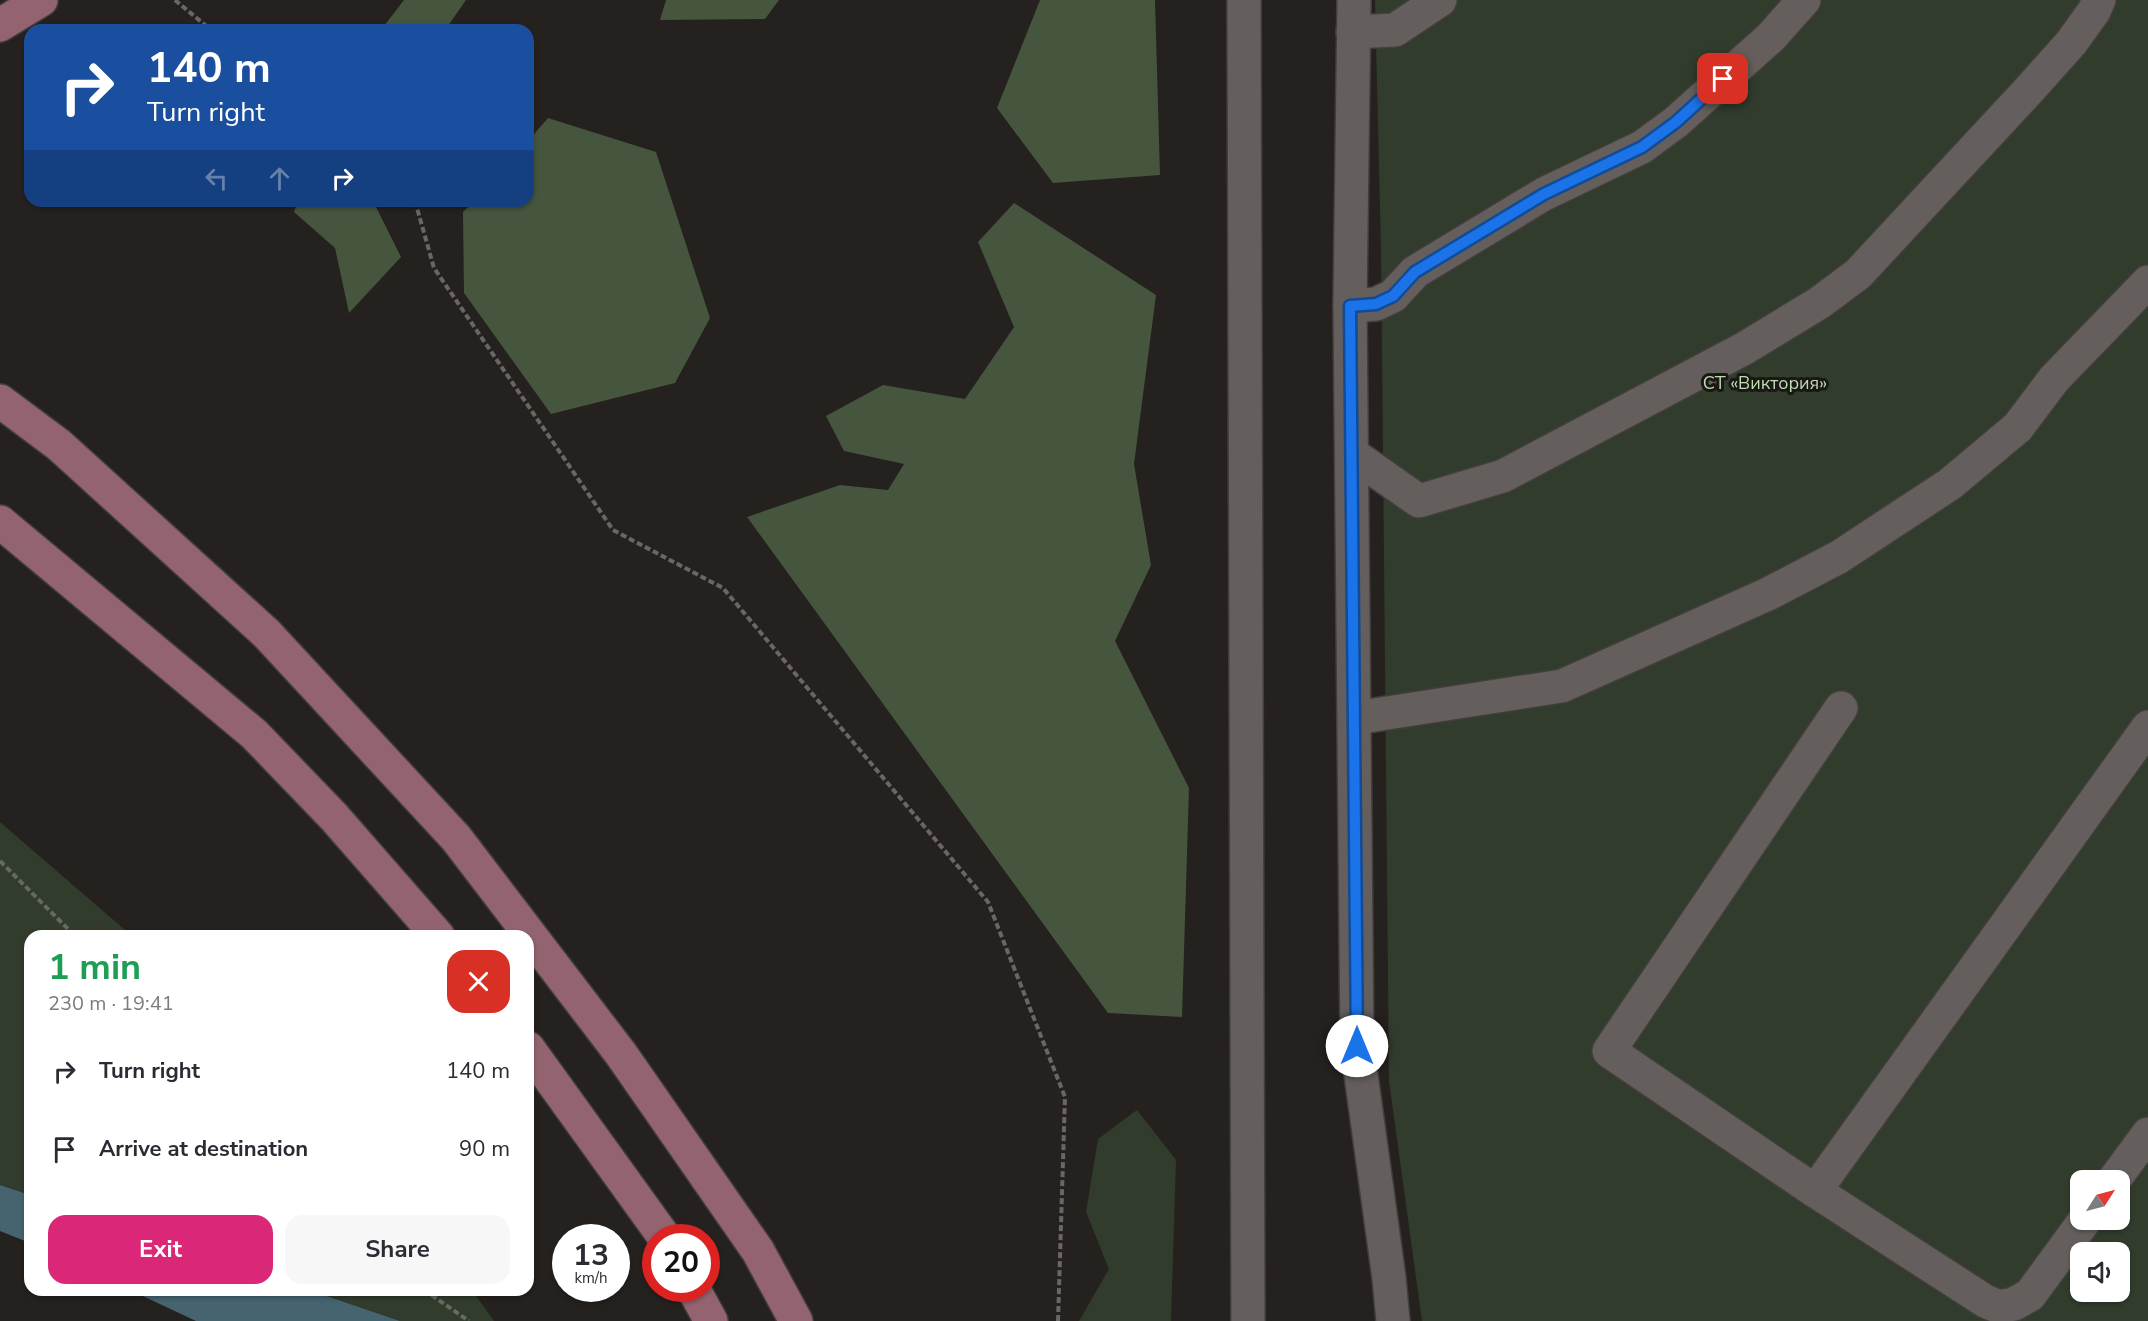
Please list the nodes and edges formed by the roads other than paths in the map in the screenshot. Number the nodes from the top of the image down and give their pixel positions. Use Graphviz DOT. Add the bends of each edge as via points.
graph roads {
  1 [pos="41,0"];
  2 [pos="1244,0"];
  3 [pos="1354,0"];
  4 [pos="1440,0"];
  5 [pos="1804,0"];
  6 [pos="2099,0"];
  7 [pos="0,26"];
  8 [pos="1353,32"];
  9 [pos="2148,282"];
  10 [pos="1350,306"];
  11 [pos="0,401"];
  12 [pos="1352,454"];
  13 [pos="0,522"];
  14 [pos="1841,708"];
  15 [pos="1354,718"];
  16 [pos="2148,727"];
  17 [pos="433,930"];
  18 [pos="526,930"];
  19 [pos="534,940"];
  20 [pos="534,1056"];
  21 [pos="2148,1134"];
  22 [pos="2121,1170"];
  23 [pos="1815,1191"];
  24 [pos="656,1224"];
  25 [pos="2078,1230"];
  26 [pos="701,1302"];
  27 [pos="711,1321"];
  28 [pos="796,1321"];
  29 [pos="1248,1321"];
  30 [pos="1393,1321"];
  1 -- 7 [label="main road"];
  2 -- 29 [label="street"];
  3 -- 8 [label="street"];
  4 -- 8 [label="street" via="1395,30"];
  5 -- 10 [label="street" via="1771,37 1676,122 1642,147 1544,194 1415,272 1393,296 1376,304"];
  6 -- 12 [label="street" via="2071,43 1858,274 1745,348 1503,476 1419,501"];
  8 -- 10 [label="street"];
  9 -- 15 [label="street" via="2054,379 2018,427 1950,484 1839,557 1768,594 1562,686"];
  10 -- 12 [label="street"];
  11 -- 18 [label="main road" via="59,445 266,633 456,838"];
  12 -- 15 [label="street"];
  13 -- 17 [label="main road" via="254,734 334,817"];
  14 -- 23 [label="street" via="1609,1051"];
  15 -- 30 [label="street" via="1357,1046"];
  16 -- 23 [label="street"];
  19 -- 28 [label="main road" via="621,1054 758,1251"];
  20 -- 24 [label="main road"];
  21 -- 22 [label="street"];
  23 -- 25 [label="street" via="1999,1307 2030,1295"];
  26 -- 27 [label="main road"];
}
